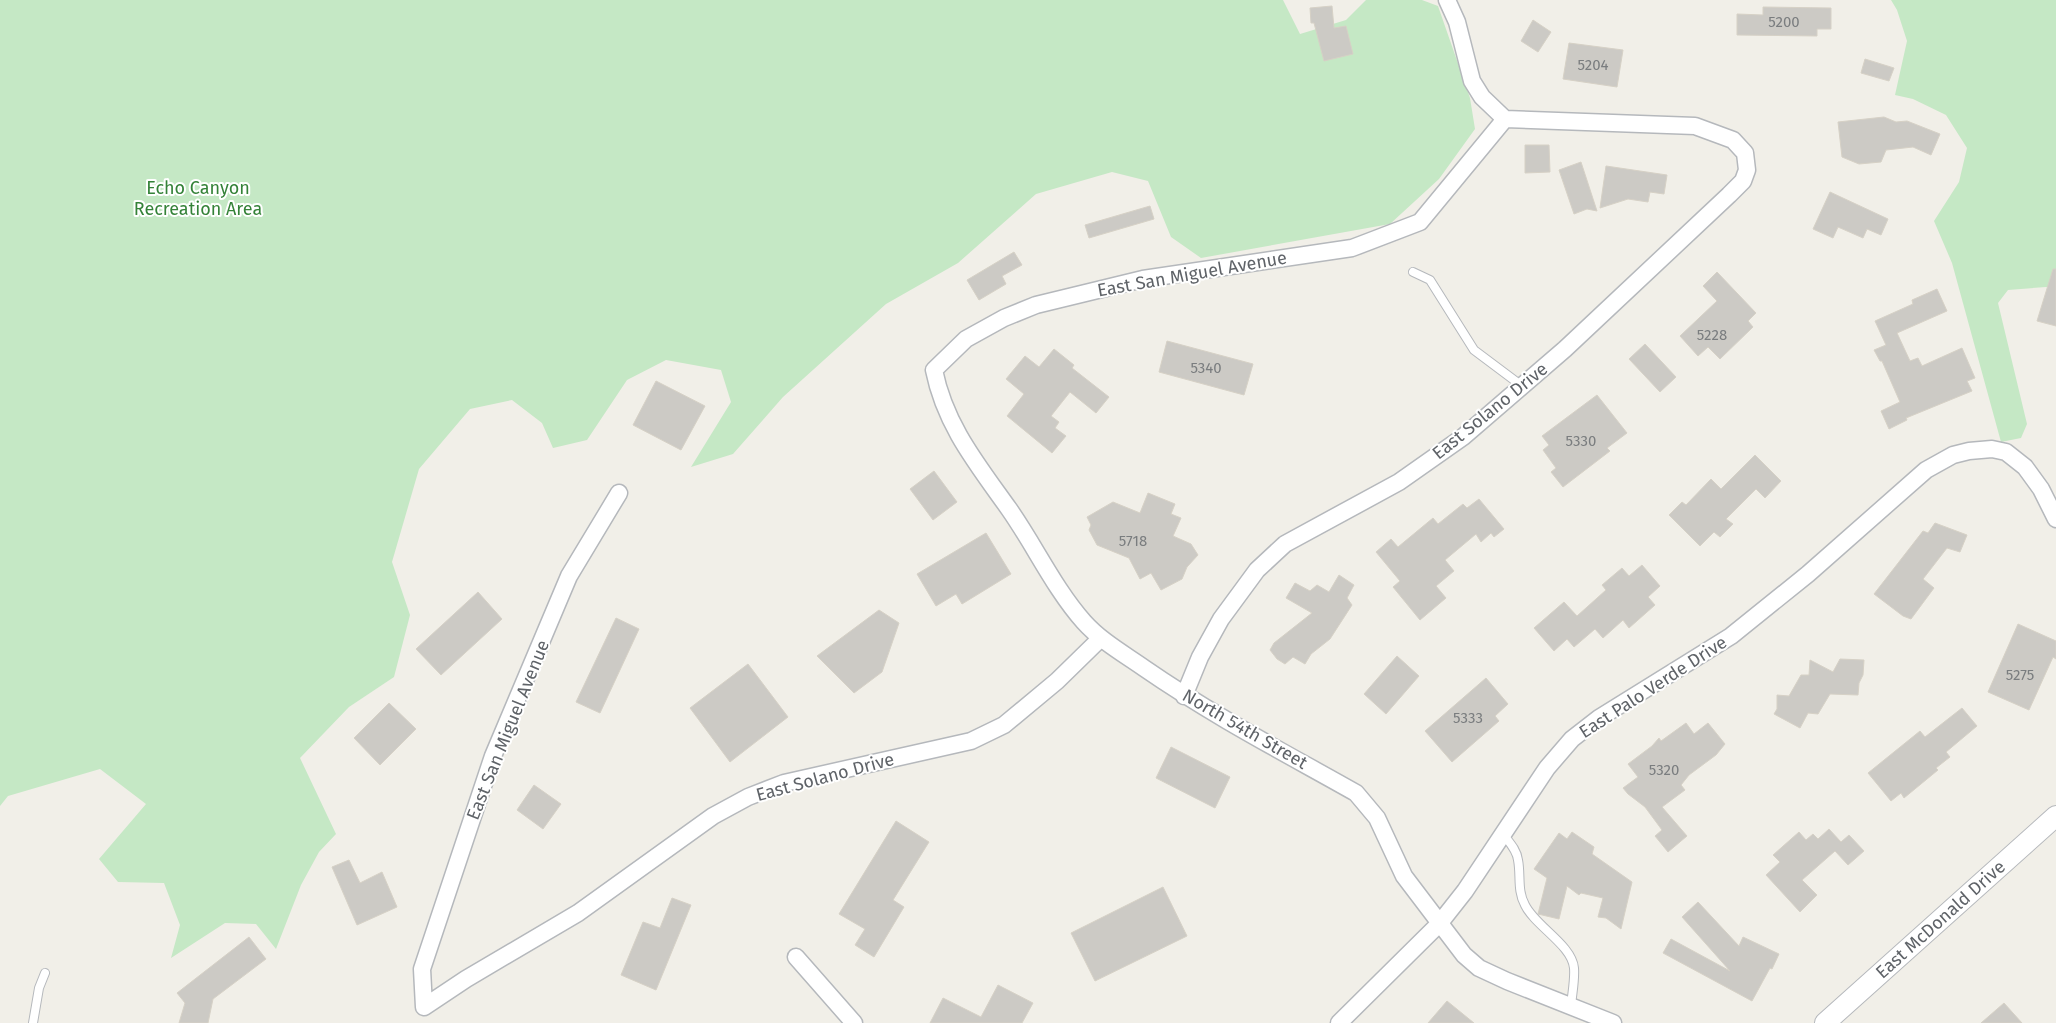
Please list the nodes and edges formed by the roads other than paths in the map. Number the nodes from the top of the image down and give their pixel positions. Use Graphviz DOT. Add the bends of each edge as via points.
graph roads {
  1 [pos="1447,0"];
  2 [pos="1505,119"];
  3 [pos="1413,272"];
  4 [pos="934,370"];
  5 [pos="1522,386"];
  6 [pos="619,493"];
  7 [pos="2056,519"];
  8 [pos="1101,638"];
  9 [pos="1184,696"];
  10 [pos="2056,816"];
  11 [pos="1503,834"];
  12 [pos="1439,924"];
  13 [pos="796,957"];
  14 [pos="45,973"];
  15 [pos="1571,1006"];
  16 [pos="424,1007"];
  17 [pos="33,1023"];
  18 [pos="854,1023"];
  19 [pos="1340,1023"];
  20 [pos="1613,1023"];
  21 [pos="1825,1023"];
  1 -- 2 [label="street" via="1457,22 1472,81 1482,97"];
  2 -- 4 [label="street, East San Miguel Avenue" via="1420,222 1352,248 1143,279 1036,305 966,339"];
  2 -- 5 [label="street, East Solano Drive" via="1695,126 1733,140 1745,153 1747,170 1743,181 1730,195"];
  3 -- 5 [label="lane" via="1430,280 1474,350"];
  4 -- 8 [label="street, North 54th Street" via="939,395 962,442 1013,515 1059,590 1084,623"];
  5 -- 9 [label="street, East Solano Drive" via="1463,437 1400,482 1285,544 1257,570 1221,619"];
  6 -- 16 [label="street, East San Miguel Avenue" via="570,576 493,756 422,969"];
  7 -- 11 [label="street, East Palo Verde Drive" via="2025,467 2006,452 1992,448 1969,451 1953,455 1926,470 1732,636 1600,718 1572,739 1547,768"];
  8 -- 9 [label="street, North 54th Street"];
  8 -- 16 [label="street, East Solano Drive" via="1057,681 1004,725 971,741 784,783 748,797 713,816 578,913"];
  9 -- 12 [label="street, North 54th Street" via="1356,793 1376,818 1404,876"];
  10 -- 21 [label="street, East McDonald Drive"];
  11 -- 12 [label="street, East Palo Verde Drive"];
  11 -- 15 [label="lane" via="1518,858 1524,905 1568,953 1574,966"];
  12 -- 15 [label="street, North 54th Street" via="1479,968"];
  12 -- 19 [label="street, East Palo Verde Drive"];
  13 -- 18 [label="street"];
  14 -- 17 [label="lane"];
  15 -- 20 [label="street, North 54th Street"];
}
